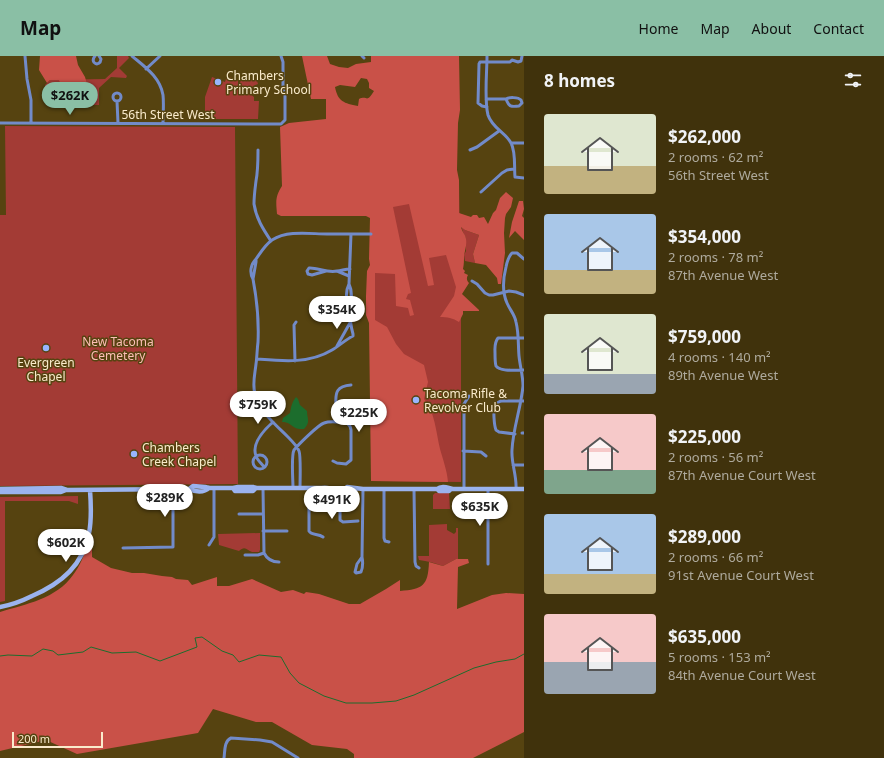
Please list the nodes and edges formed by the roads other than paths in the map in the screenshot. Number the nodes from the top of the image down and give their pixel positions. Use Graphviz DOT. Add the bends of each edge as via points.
graph roads {
  1 [pos="25,56"];
  2 [pos="95,56"];
  3 [pos="100,56"];
  4 [pos="132,56"];
  5 [pos="160,56"];
  6 [pos="281,56"];
  7 [pos="487,56"];
  8 [pos="512,56"];
  9 [pos="522,56"];
  10 [pos="512,60"];
  11 [pos="487,63"];
  12 [pos="146,69"];
  13 [pos="486,99"];
  14 [pos="506,99"];
  15 [pos="117,101"];
  16 [pos="487,107"];
  17 [pos="0,123"];
  18 [pos="31,123"];
  19 [pos="118,123"];
  20 [pos="163,123"];
  21 [pos="499,131"];
  22 [pos="511,143"];
  23 [pos="524,143"];
  24 [pos="258,150"];
  25 [pos="470,150"];
  26 [pos="514,169"];
  27 [pos="524,178"];
  28 [pos="481,192"];
  29 [pos="351,234"];
  30 [pos="371,234"];
  31 [pos="271,241"];
  32 [pos="524,259"];
  33 [pos="350,269"];
  34 [pos="326,271"];
  35 [pos="337,272"];
  36 [pos="349,276"];
  37 [pos="472,282"];
  38 [pos="504,292"];
  39 [pos="524,295"];
  40 [pos="351,321"];
  41 [pos="296,322"];
  42 [pos="518,338"];
  43 [pos="524,338"];
  44 [pos="337,347"];
  45 [pos="257,359"];
  46 [pos="296,361"];
  47 [pos="522,370"];
  48 [pos="351,385"];
  49 [pos="469,396"];
  50 [pos="522,401"];
  51 [pos="273,422"];
  52 [pos="335,422"];
  53 [pos="514,434"];
  54 [pos="297,448"];
  55 [pos="463,451"];
  56 [pos="256,456"];
  57 [pos="486,456"];
  58 [pos="334,461"];
  59 [pos="513,465"];
  60 [pos="524,465"];
  61 [pos="264,466"];
  62 [pos="173,488"];
  63 [pos="212,488"];
  64 [pos="263,488"];
  65 [pos="293,488"];
  66 [pos="300,488"];
  67 [pos="309,488"];
  68 [pos="0,489"];
  69 [pos="342,489"];
  70 [pos="363,489"];
  71 [pos="384,489"];
  72 [pos="414,489"];
  73 [pos="464,489"];
  74 [pos="488,489"];
  75 [pos="516,489"];
  76 [pos="524,489"];
  77 [pos="67,490"];
  78 [pos="90,490"];
  79 [pos="0,492"];
  80 [pos="239,514"];
  81 [pos="263,514"];
  82 [pos="358,521"];
  83 [pos="264,531"];
  84 [pos="287,531"];
  85 [pos="323,537"];
  86 [pos="389,542"];
  87 [pos="209,545"];
  88 [pos="123,548"];
  89 [pos="264,553"];
  90 [pos="245,555"];
  91 [pos="362,558"];
  92 [pos="279,562"];
  93 [pos="488,564"];
  94 [pos="419,568"];
  95 [pos="0,607"];
  96 [pos="224,758"];
  97 [pos="298,758"];
  1 -- 18 [label="street" via="31,100"];
  2 -- 3 [label="street" via="93,60 97,64 101,61"];
  4 -- 12 [label="street"];
  5 -- 12 [label="street"];
  6 -- 20 [label="street, 56th Street West" via="285,96 283,123"];
  7 -- 11 [label="street"];
  8 -- 10 [label="street"];
  9 -- 10 [label="street" via="519,62"];
  10 -- 11 [label="street"];
  11 -- 13 [label="street"];
  11 -- 16 [label="street" via="479,64 478,98 478,103"];
  12 -- 20 [label="street" via="161,89"];
  13 -- 14 [label="street"];
  13 -- 16 [label="street"];
  14 -- 14 [label="street" via="510,106 519,106 522,103 519,98"];
  15 -- 19 [label="street"];
  16 -- 21 [label="street" via="489,117"];
  17 -- 18 [label="street, 56th Street West"];
  18 -- 19 [label="street, 56th Street West"];
  19 -- 20 [label="street, 56th Street West"];
  21 -- 22 [label="street"];
  21 -- 25 [label="street"];
  22 -- 23 [label="street"];
  22 -- 26 [label="street" via="514,151"];
  24 -- 31 [label="street" via="254,204 260,224"];
  26 -- 27 [label="street" via="515,177"];
  26 -- 28 [label="street" via="502,173"];
  29 -- 30 [label="street"];
  29 -- 31 [label="street" via="292,234"];
  29 -- 33 [label="street"];
  31 -- 45 [label="street" via="253,263 251,270 258,318"];
  32 -- 38 [label="street" via="517,253 509,256"];
  33 -- 35 [label="street"];
  33 -- 36 [label="street"];
  34 -- 34 [label="street" via="313,268 307,271 312,275"];
  34 -- 35 [label="street"];
  35 -- 36 [label="street"];
  36 -- 40 [label="street"];
  37 -- 38 [label="street" via="489,295"];
  38 -- 39 [label="street" via="514,291"];
  38 -- 42 [label="street" via="507,304 516,319"];
  40 -- 44 [label="street"];
  40 -- 44 [label="street" via="353,336"];
  41 -- 46 [label="street"];
  42 -- 43 [label="street"];
  42 -- 47 [label="street"];
  42 -- 47 [label="street" via="497,338 496,366 504,370"];
  44 -- 46 [label="street" via="316,357"];
  45 -- 46 [label="street"];
  45 -- 51 [label="street" via="255,394 261,409"];
  47 -- 50 [label="street"];
  48 -- 52 [label="street" via="343,386 337,393"];
  49 -- 55 [label="street" via="464,404"];
  50 -- 53 [label="street"];
  50 -- 53 [label="street" via="498,402 495,408 496,430"];
  51 -- 54 [label="street"];
  51 -- 56 [label="street" via="258,439"];
  52 -- 54 [label="street" via="328,422 316,428"];
  52 -- 58 [label="street" via="349,424 351,428 351,458 346,464"];
  53 -- 59 [label="street"];
  54 -- 65 [label="street" via="293,454"];
  54 -- 66 [label="street" via="300,452"];
  55 -- 57 [label="street" via="481,452"];
  55 -- 73 [label="street"];
  56 -- 61 [label="street"];
  56 -- 61 [label="street" via="264,457"];
  56 -- 61 [label="street" via="253,460 254,466"];
  59 -- 60 [label="street"];
  59 -- 75 [label="street"];
  62 -- 63 [label="street"];
  62 -- 78 [label="street"];
  62 -- 88 [label="street" via="173,547"];
  63 -- 64 [label="street"];
  63 -- 87 [label="street" via="214,537"];
  64 -- 65 [label="street"];
  64 -- 81 [label="street"];
  65 -- 66 [label="street"];
  66 -- 67 [label="street"];
  67 -- 69 [label="street"];
  67 -- 85 [label="street" via="309,531"];
  68 -- 77 [label="street"];
  69 -- 70 [label="street"];
  69 -- 82 [label="street" via="340,520"];
  70 -- 71 [label="street"];
  70 -- 91 [label="street"];
  71 -- 72 [label="street"];
  71 -- 86 [label="street" via="384,538"];
  72 -- 73 [label="street"];
  72 -- 94 [label="street" via="415,562"];
  73 -- 74 [label="street"];
  74 -- 75 [label="street"];
  74 -- 93 [label="street"];
  75 -- 76 [label="street"];
  77 -- 78 [label="street"];
  77 -- 79 [label="street"];
  78 -- 95 [label="street" via="89,534 82,554 73,568 48,589"];
  80 -- 81 [label="street"];
  81 -- 83 [label="street"];
  83 -- 84 [label="street"];
  83 -- 89 [label="street"];
  89 -- 90 [label="street"];
  89 -- 92 [label="street" via="270,560"];
  91 -- 91 [label="street" via="355,569 356,573 362,570"];
  96 -- 97 [label="street" via="227,740 231,738 269,741"];
}
